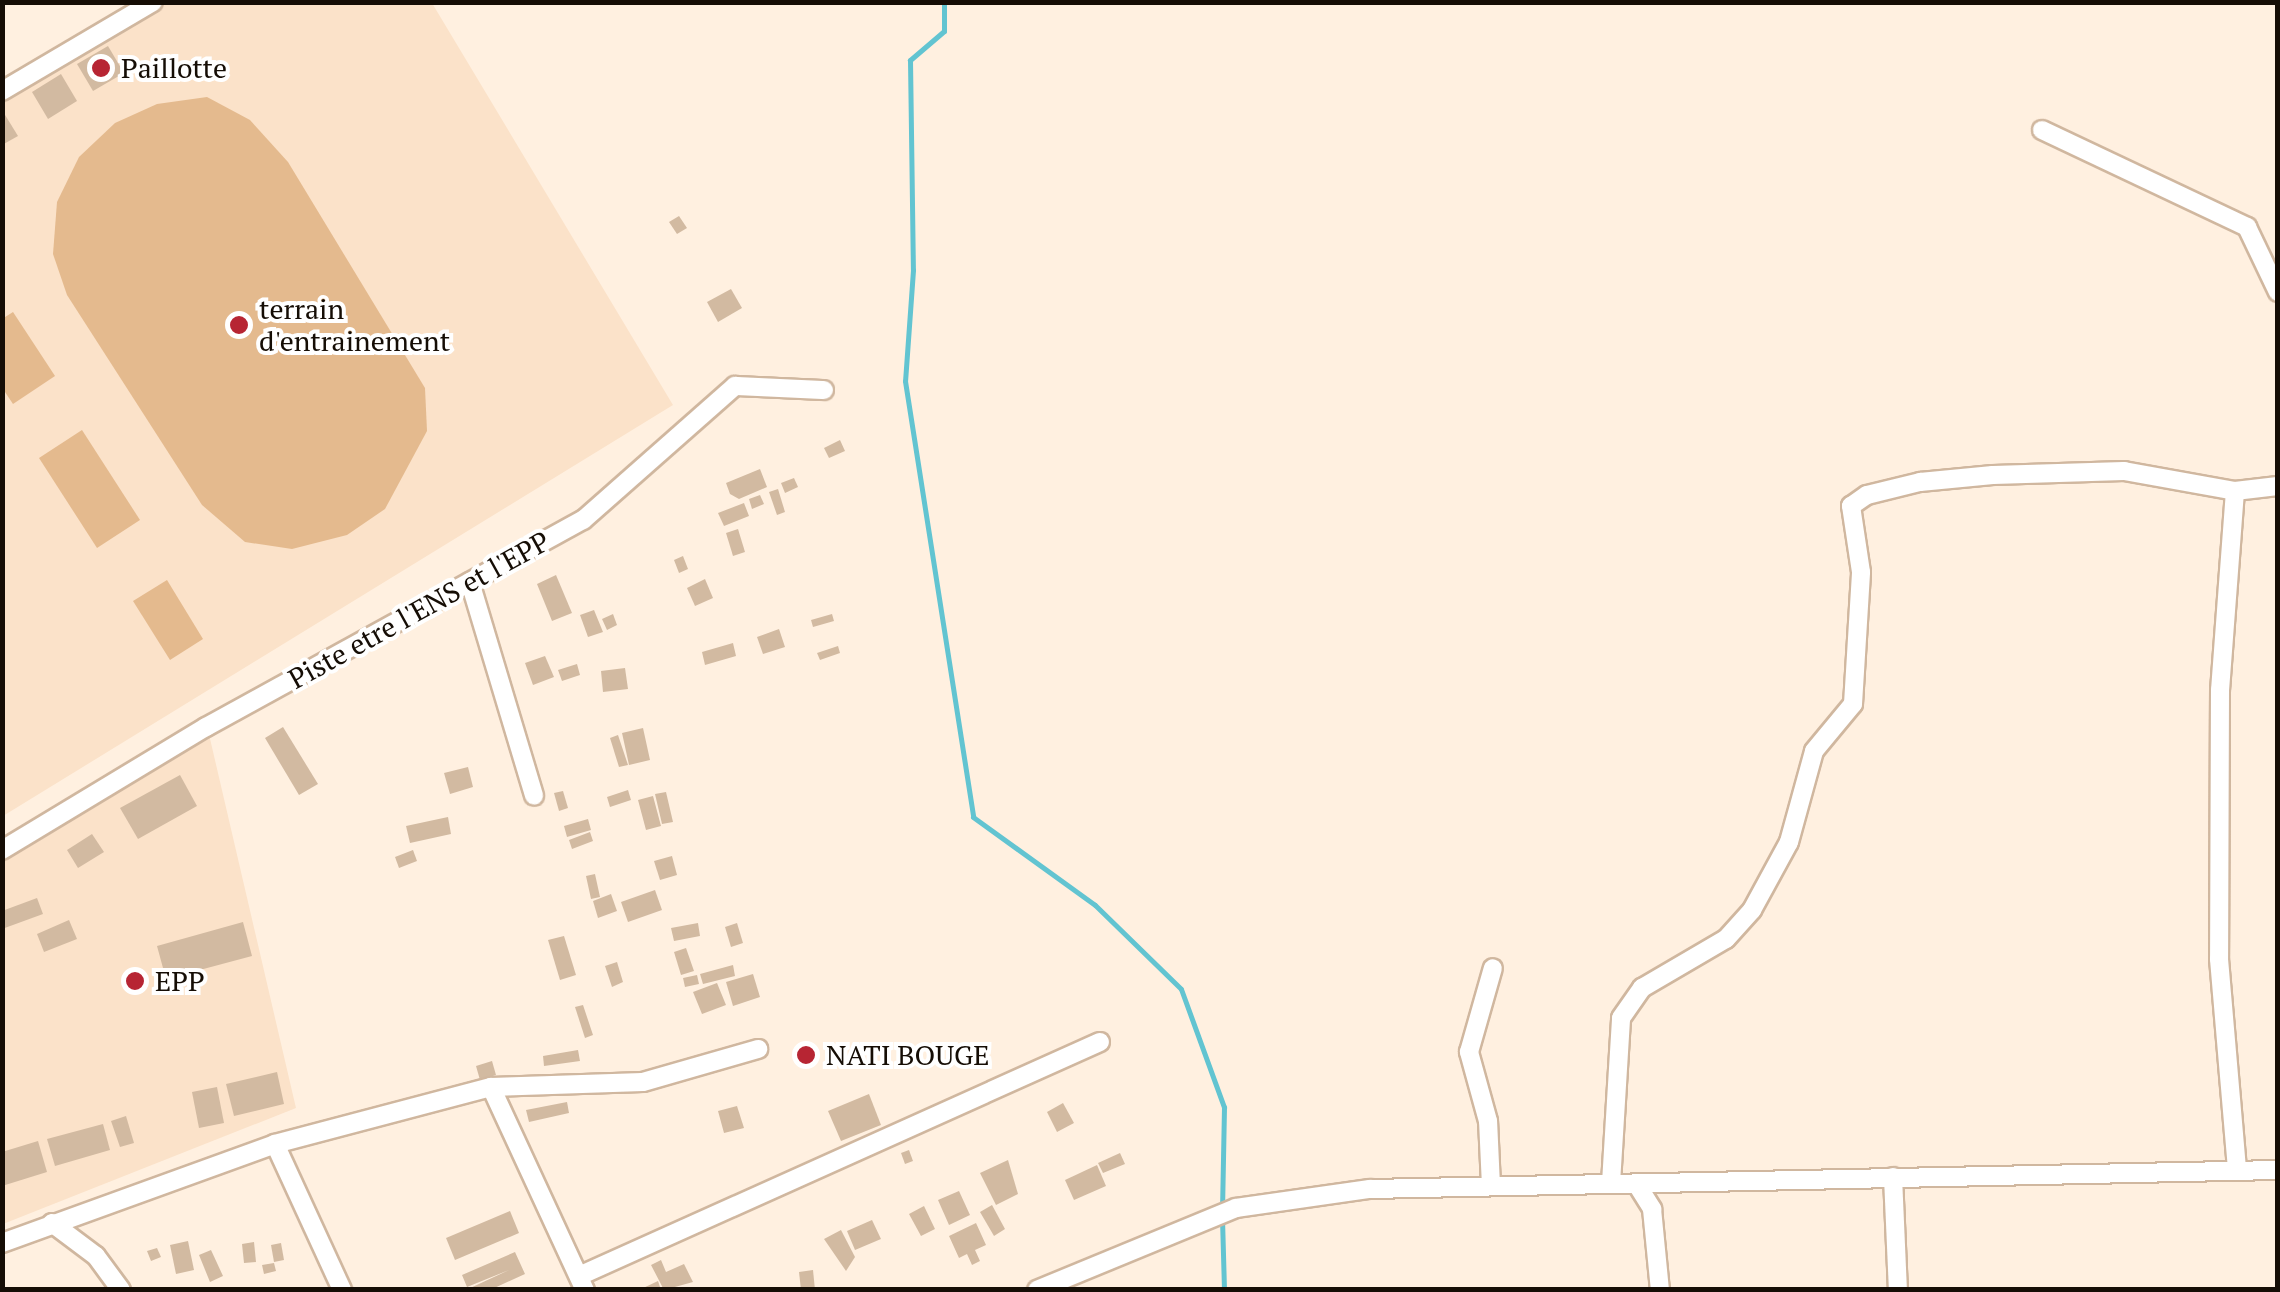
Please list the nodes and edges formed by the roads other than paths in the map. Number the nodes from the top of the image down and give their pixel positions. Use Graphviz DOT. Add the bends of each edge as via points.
graph roads {
  1 [pos="153,2"];
  2 [pos="2,91"];
  3 [pos="2042,130"];
  4 [pos="2278,292"];
  5 [pos="824,390"];
  6 [pos="2278,486"];
  7 [pos="2234,491"];
  8 [pos="470,582"];
  9 [pos="534,796"];
  10 [pos="2,850"];
  11 [pos="1493,968"];
  12 [pos="1100,1042"];
  13 [pos="758,1049"];
  14 [pos="490,1088"];
  15 [pos="275,1144"];
  16 [pos="2237,1168"];
  17 [pos="2278,1170"];
  18 [pos="1893,1177"];
  19 [pos="1611,1183"];
  20 [pos="1636,1183"];
  21 [pos="1491,1186"];
  22 [pos="52,1224"];
  23 [pos="2,1243"];
  24 [pos="582,1283"];
  25 [pos="120,1290"];
  26 [pos="342,1290"];
  27 [pos="1037,1290"];
  28 [pos="1660,1290"];
  29 [pos="1898,1290"];
  1 -- 2 [label="street"];
  3 -- 4 [label="street" via="2247,227"];
  5 -- 8 [label="street, Piste etre l'ENS et l'EPP" via="735,386 583,520"];
  6 -- 7 [label="street"];
  7 -- 16 [label="street" via="2220,690 2219,959"];
  7 -- 19 [label="street" via="2124,471 1993,474 1920,482 1851,506 1861,572 1852,704 1814,751 1789,842 1752,910 1726,939 1642,988 1620,1018"];
  8 -- 9 [label="street"];
  8 -- 10 [label="street, Piste etre l'ENS et l'EPP"];
  11 -- 21 [label="street" via="1469,1052 1488,1121"];
  12 -- 24 [label="street"];
  13 -- 14 [label="street" via="642,1082 552,1080"];
  14 -- 15 [label="street"];
  14 -- 24 [label="street"];
  15 -- 22 [label="street"];
  15 -- 26 [label="street"];
  16 -- 17 [label="street"];
  16 -- 18 [label="street"];
  18 -- 20 [label="street"];
  18 -- 29 [label="street"];
  19 -- 20 [label="street"];
  19 -- 21 [label="street"];
  20 -- 28 [label="street" via="1652,1209"];
  21 -- 27 [label="street" via="1370,1188 1236,1208"];
  22 -- 23 [label="street"];
  22 -- 25 [label="street" via="96,1256"];
}
